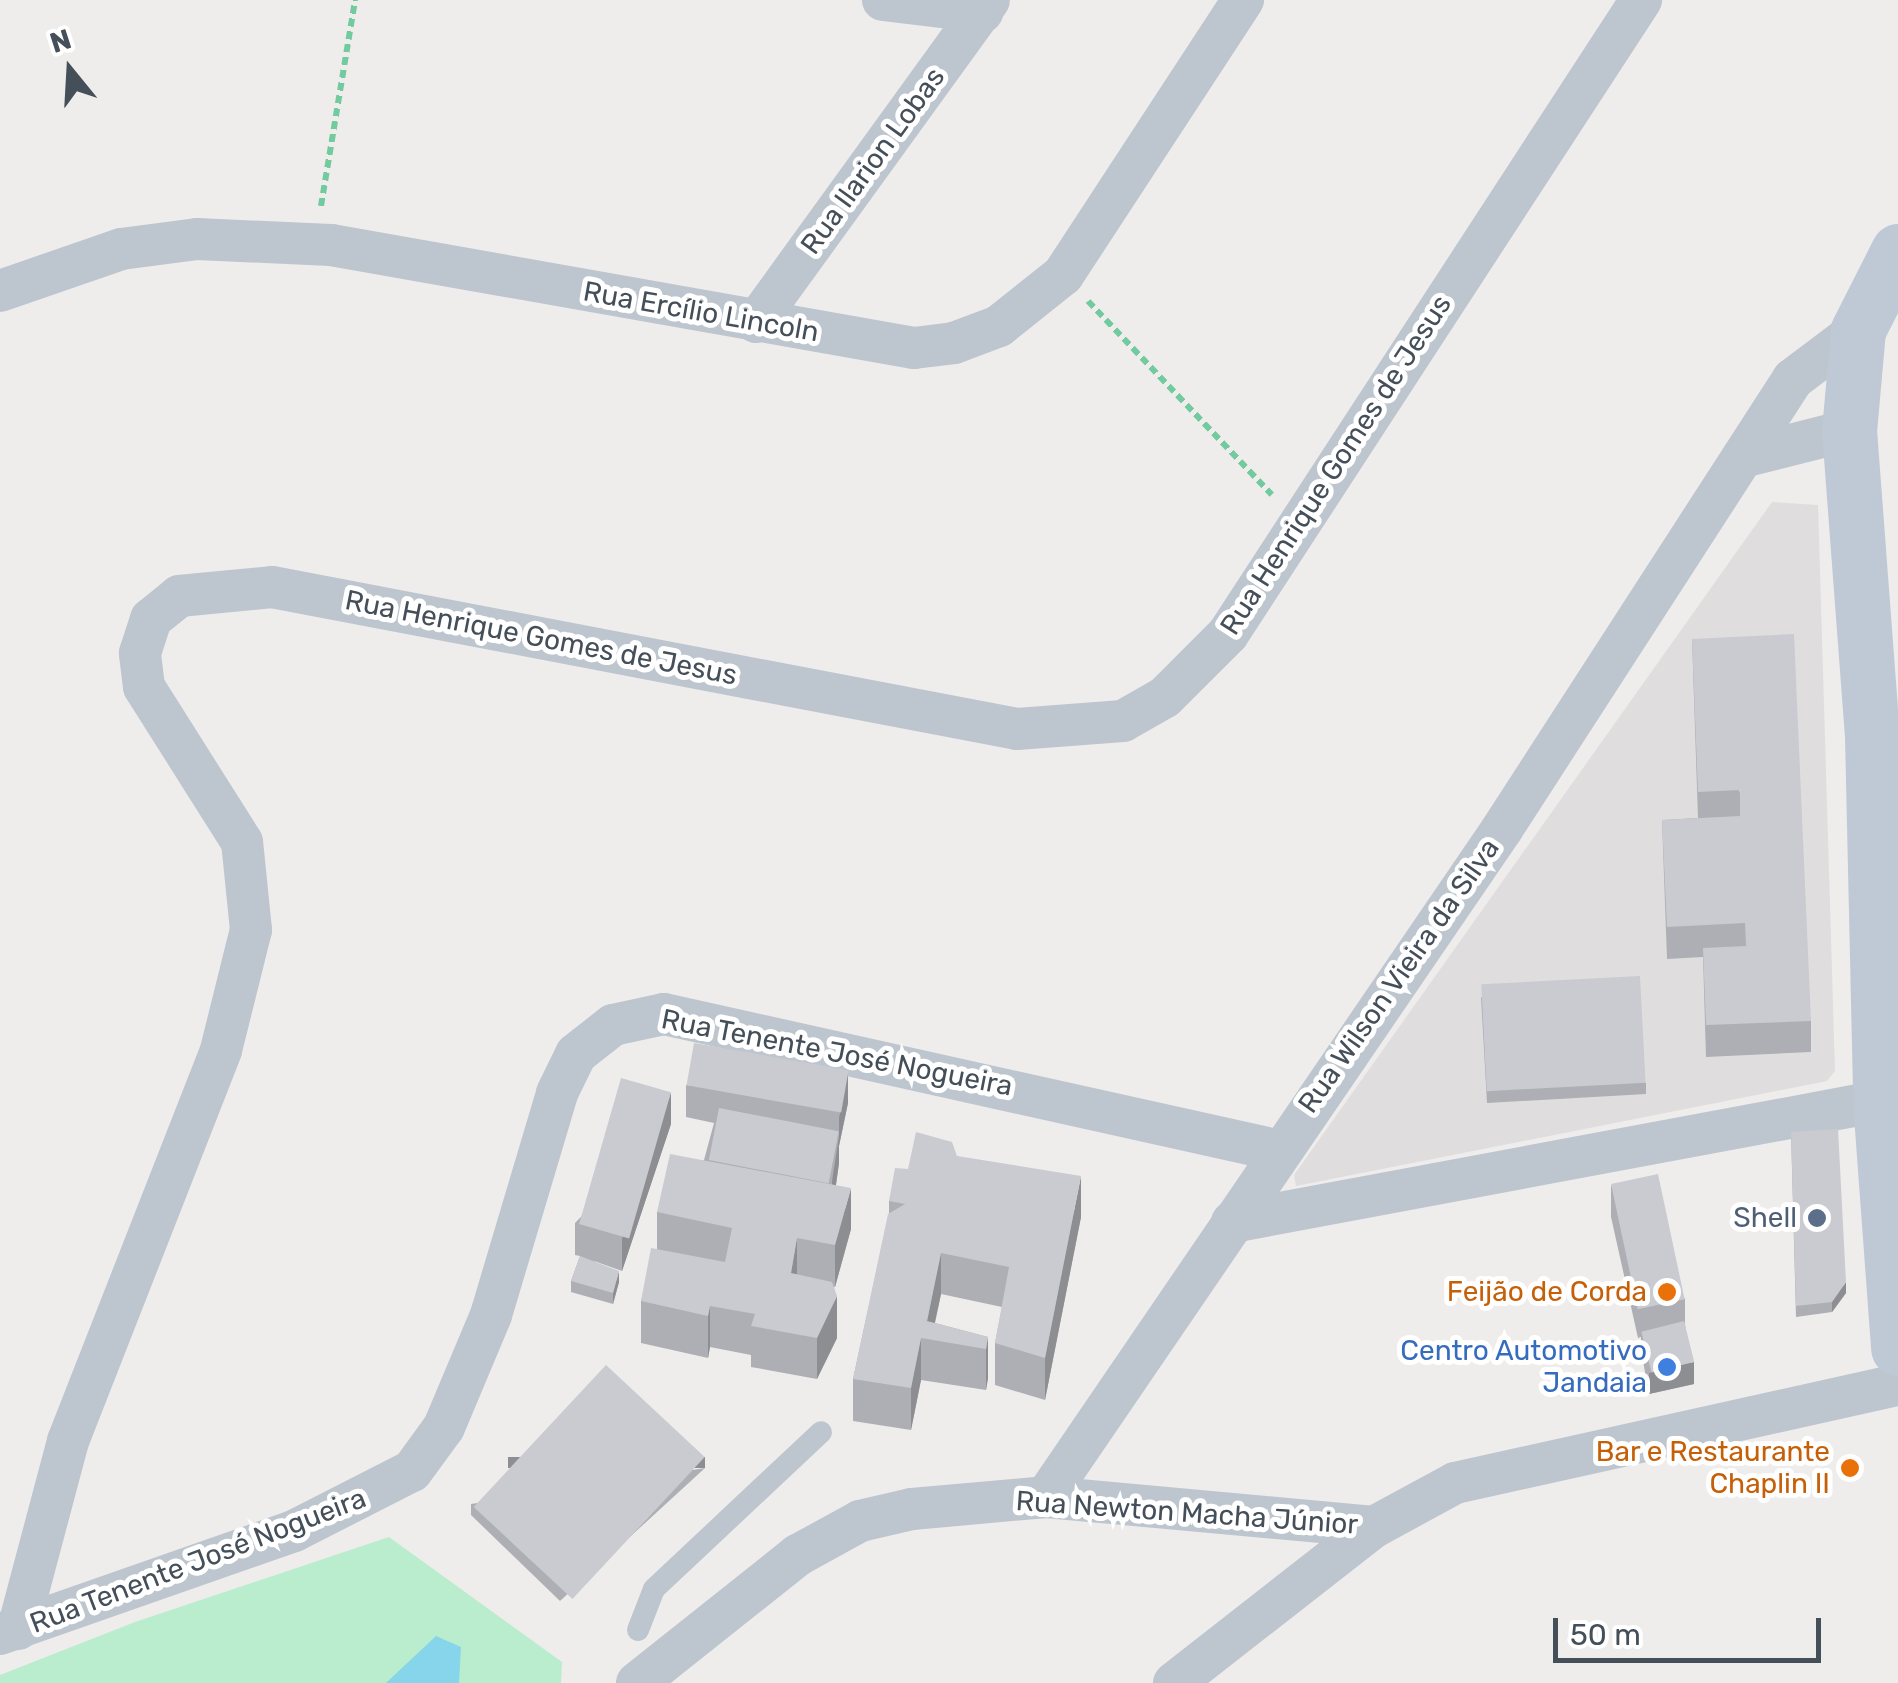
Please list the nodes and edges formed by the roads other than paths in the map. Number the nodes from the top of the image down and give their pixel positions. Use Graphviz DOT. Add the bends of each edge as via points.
graph roads {
  1 [pos="884,0"];
  2 [pos="1243,0"];
  3 [pos="1641,0"];
  4 [pos="985,6"];
  5 [pos="1898,251"];
  6 [pos="0,291"];
  7 [pos="756,322"];
  8 [pos="1858,330"];
  9 [pos="1849,430"];
  10 [pos="1751,455"];
  11 [pos="1872,736"];
  12 [pos="1898,815"];
  13 [pos="1880,1101"];
  14 [pos="1276,1150"];
  15 [pos="1232,1222"];
  16 [pos="1898,1348"];
  17 [pos="1898,1385"];
  18 [pos="821,1432"];
  19 [pos="1046,1497"];
  20 [pos="1374,1527"];
  21 [pos="638,1630"];
  22 [pos="9,1632"];
  23 [pos="636,1683"];
  24 [pos="1174,1683"];
  1 -- 4 [label="street"];
  2 -- 7 [label="street, Rua Ercílio Lincoln" via="1063,275 1000,326 914,348"];
  3 -- 22 [label="street, Rua Henrique Gomes de Jesus" via="1202,664 1137,713 1089,728 1017,728 272,587 179,596 151,619 140,653 144,687 242,842 251,930 215,1068 68,1441"];
  4 -- 7 [label="street, Rua Ilarion Lobas"];
  5 -- 8 [label="main road"];
  6 -- 7 [label="street, Rua Ercílio Lincoln" via="122,250 197,239 314,244"];
  8 -- 9 [label="main road"];
  8 -- 10 [label="street, Rua Wilson Vieira da Silva" via="1793,379"];
  9 -- 10 [label="street"];
  9 -- 11 [label="main road"];
  10 -- 14 [label="street, Rua Wilson Vieira da Silva"];
  11 -- 12 [label="main road"];
  11 -- 13 [label="main road"];
  13 -- 15 [label="street"];
  13 -- 16 [label="main road"];
  14 -- 15 [label="street, Rua Wilson Vieira da Silva"];
  14 -- 22 [label="street, Rua Tenente José Nogueira" via="664,1014 613,1024 576,1054 557,1093 480,1344 444,1427 412,1471 294,1531"];
  15 -- 19 [label="street, Rua Wilson Vieira da Silva"];
  17 -- 20 [label="street" via="1538,1460 1455,1483"];
  18 -- 21 [label="lane" via="654,1589"];
  19 -- 20 [label="street, Rua Newton Macha Júnior"];
  19 -- 23 [label="street, Rua Newton Macha Júnior" via="860,1521 752,1588"];
  20 -- 24 [label="street"];
}
